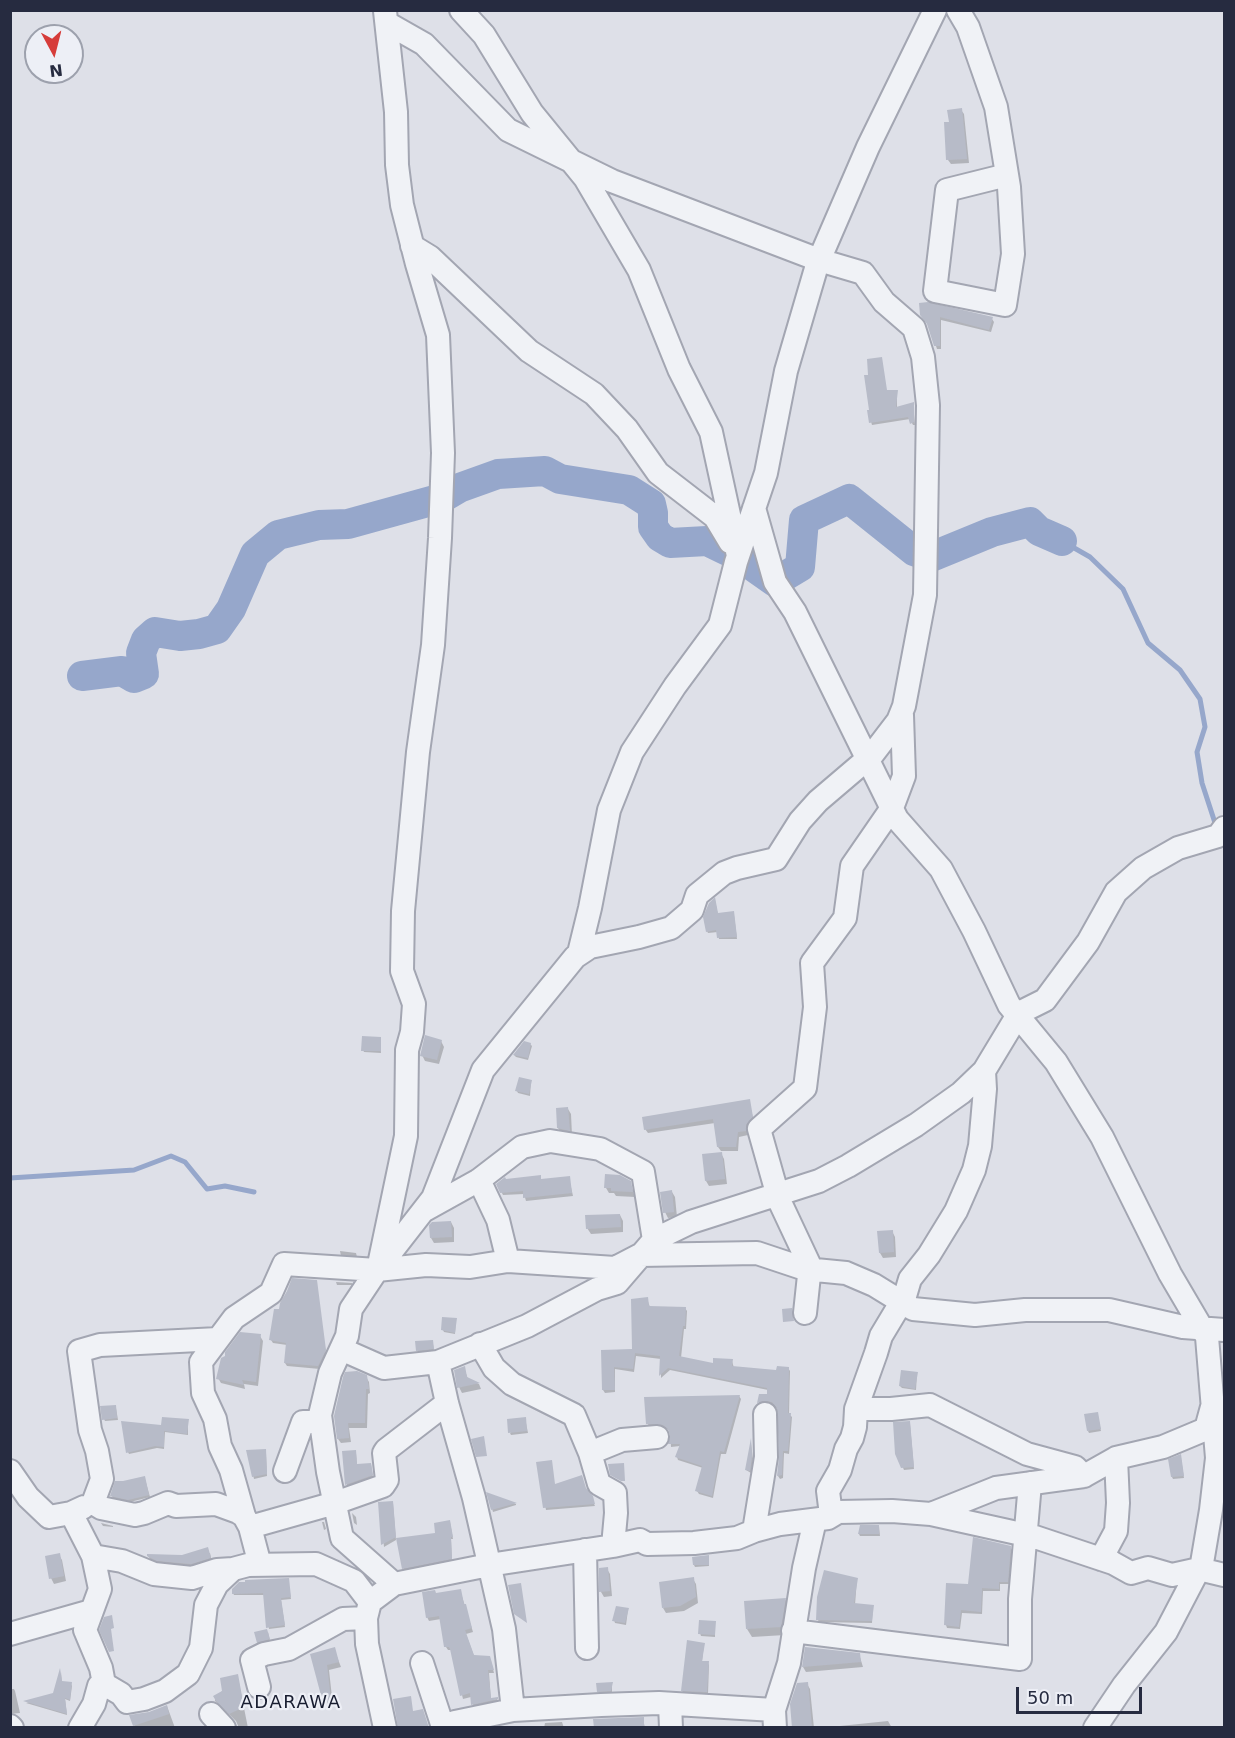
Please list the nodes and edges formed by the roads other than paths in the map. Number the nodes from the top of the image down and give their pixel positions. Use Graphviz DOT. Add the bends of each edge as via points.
graph roads {
  1 [pos="461,10"];
  2 [pos="935,10"];
  3 [pos="958,10"];
  4 [pos="386,17"];
  5 [pos="572,161"];
  6 [pos="1007,176"];
  7 [pos="412,246"];
  8 [pos="819,260"];
  9 [pos="754,508"];
  10 [pos="738,556"];
  11 [pos="902,715"];
  12 [pos="868,759"];
  13 [pos="892,808"];
  14 [pos="1224,828"];
  15 [pos="579,953"];
  16 [pos="1017,1015"];
  17 [pos="984,1071"];
  18 [pos="479,1180"];
  19 [pos="777,1194"];
  20 [pos="423,1211"];
  21 [pos="647,1248"];
  22 [pos="508,1261"];
  23 [pos="377,1270"];
  24 [pos="810,1270"];
  25 [pos="901,1302"];
  26 [pos="805,1313"];
  27 [pos="1202,1329"];
  28 [pos="1224,1330"];
  29 [pos="218,1340"];
  30 [pos="480,1344"];
  31 [pos="341,1349"];
  32 [pos="438,1362"];
  33 [pos="1219,1391"];
  34 [pos="447,1403"];
  35 [pos="856,1408"];
  36 [pos="765,1414"];
  37 [pos="321,1422"];
  38 [pos="657,1437"];
  39 [pos="590,1453"];
  40 [pos="1116,1458"];
  41 [pos="10,1471"];
  42 [pos="285,1471"];
  43 [pos="1084,1476"];
  44 [pos="1030,1483"];
  45 [pos="93,1503"];
  46 [pos="335,1503"];
  47 [pos="71,1513"];
  48 [pos="931,1514"];
  49 [pos="823,1518"];
  50 [pos="247,1522"];
  51 [pos="754,1531"];
  52 [pos="1025,1534"];
  53 [pos="614,1546"];
  54 [pos="356,1550"];
  55 [pos="585,1550"];
  56 [pos="93,1556"];
  57 [pos="1101,1559"];
  58 [pos="260,1565"];
  59 [pos="489,1565"];
  60 [pos="233,1569"];
  61 [pos="1199,1569"];
  62 [pos="1224,1575"];
  63 [pos="394,1584"];
  64 [pos="368,1610"];
  65 [pos="91,1611"];
  66 [pos="793,1631"];
  67 [pos="10,1634"];
  68 [pos="587,1648"];
  69 [pos="422,1663"];
  70 [pos="104,1684"];
  71 [pos="259,1687"];
  72 [pos="670,1704"];
  73 [pos="513,1710"];
  74 [pos="775,1719"];
  75 [pos="82,1727"];
  76 [pos="385,1727"];
  77 [pos="442,1727"];
  78 [pos="671,1728"];
  79 [pos="1095,1728"];
  1 -- 5 [label="street" via="484,35 532,113"];
  2 -- 8 [label="street" via="868,147"];
  3 -- 6 [label="street" via="968,27 996,107"];
  4 -- 5 [label="street" via="424,44 508,130"];
  4 -- 7 [label="street" via="402,205"];
  5 -- 8 [label="street" via="612,181"];
  5 -- 10 [label="street" via="639,270 679,369 711,432"];
  6 -- 6 [label="street" via="947,190 935,291 1005,305 1013,254"];
  7 -- 10 [label="street" via="430,256 529,351 594,394 627,429 658,473 715,517"];
  7 -- 23 [label="street" via="438,335 442,489 433,645 403,911 402,970 414,1004 407,1050 406,1136"];
  8 -- 9 [label="street" via="786,371 766,473"];
  8 -- 11 [label="street" via="863,273 884,302 915,328 923,357 928,405 925,595"];
  9 -- 10 [label="street"];
  9 -- 12 [label="street" via="775,582 795,612"];
  10 -- 15 [label="street" via="720,625 632,752 609,810"];
  11 -- 12 [label="street"];
  11 -- 13 [label="street" via="904,776"];
  12 -- 13 [label="street"];
  12 -- 15 [label="street" via="800,821 776,859 724,873 697,895 692,910 671,928"];
  13 -- 16 [label="street" via="941,869"];
  13 -- 19 [label="street" via="852,867 845,918 812,963 815,1007 805,1088 759,1129"];
  14 -- 16 [label="street" via="1218,836 1178,848 1143,868 1116,892 1088,942 1045,1000"];
  15 -- 20 [label="street" via="483,1070 433,1198"];
  16 -- 17 [label="street"];
  16 -- 27 [label="street" via="1056,1062 1102,1137"];
  17 -- 19 [label="street" via="916,1125 848,1166 819,1181"];
  17 -- 25 [label="street" via="980,1146 974,1170 956,1211 910,1279"];
  18 -- 20 [label="street"];
  18 -- 21 [label="street" via="522,1146 550,1141 600,1149 643,1172"];
  18 -- 22 [label="street" via="498,1220"];
  19 -- 21 [label="street" via="691,1222"];
  19 -- 24 [label="street"];
  20 -- 23 [label="street"];
  21 -- 22 [label="street" via="615,1268"];
  21 -- 24 [label="street" via="757,1253"];
  21 -- 30 [label="street" via="617,1283"];
  22 -- 23 [label="street" via="470,1267 426,1265"];
  23 -- 29 [label="street" via="284,1264 271,1293 234,1318"];
  23 -- 31 [label="street" via="351,1309 349,1330"];
  24 -- 25 [label="street" via="846,1273"];
  24 -- 26 [label="street"];
  25 -- 27 [label="street" via="913,1309 975,1315 1025,1310 1109,1311"];
  25 -- 35 [label="street" via="881,1336"];
  27 -- 28 [label="street"];
  27 -- 33 [label="street"];
  29 -- 45 [label="street" via="100,1345 80,1351 90,1430 102,1479"];
  29 -- 50 [label="street" via="201,1362 203,1393"];
  30 -- 32 [label="street"];
  30 -- 39 [label="street" via="494,1368 512,1384 574,1415"];
  31 -- 32 [label="street" via="384,1368"];
  31 -- 37 [label="street" via="330,1372"];
  32 -- 34 [label="street"];
  33 -- 40 [label="street" via="1206,1429 1163,1447"];
  33 -- 61 [label="street" via="1217,1458"];
  34 -- 46 [label="street" via="386,1450 387,1480 383,1485"];
  34 -- 59 [label="street"];
  35 -- 43 [label="street" via="930,1404 1027,1454 1075,1467"];
  35 -- 49 [label="street" via="852,1438 828,1491"];
  36 -- 51 [label="street" via="766,1457"];
  37 -- 42 [label="street" via="303,1422"];
  37 -- 46 [label="street"];
  38 -- 39 [label="street" via="622,1440"];
  39 -- 53 [label="street" via="599,1484 615,1493"];
  40 -- 43 [label="street"];
  40 -- 57 [label="street" via="1116,1531"];
  41 -- 47 [label="street" via="28,1497 49,1517"];
  43 -- 44 [label="street"];
  44 -- 48 [label="street" via="996,1488"];
  44 -- 52 [label="street"];
  45 -- 47 [label="street"];
  45 -- 50 [label="street" via="135,1515 165,1504 211,1504 238,1512"];
  46 -- 50 [label="street"];
  46 -- 54 [label="street" via="340,1534"];
  47 -- 56 [label="street"];
  48 -- 49 [label="street" via="861,1510"];
  48 -- 52 [label="street"];
  49 -- 51 [label="street"];
  49 -- 66 [label="street" via="804,1568"];
  50 -- 58 [label="street"];
  51 -- 53 [label="street" via="737,1538 694,1543 647,1544 640,1540"];
  52 -- 57 [label="street"];
  52 -- 66 [label="street" via="1020,1659"];
  53 -- 55 [label="street"];
  54 -- 63 [label="street"];
  54 -- 64 [label="street"];
  55 -- 59 [label="street"];
  55 -- 68 [label="street"];
  56 -- 60 [label="street" via="122,1561 154,1574 192,1578"];
  56 -- 65 [label="street" via="100,1589"];
  57 -- 61 [label="street" via="1131,1573 1148,1568 1172,1575"];
  58 -- 60 [label="street"];
  58 -- 64 [label="street" via="316,1564 354,1581"];
  59 -- 63 [label="street"];
  59 -- 73 [label="street" via="505,1635"];
  60 -- 70 [label="street" via="217,1584 206,1605 201,1648 188,1674 165,1691 127,1702"];
  61 -- 62 [label="street"];
  61 -- 79 [label="street" via="1166,1632"];
  63 -- 64 [label="street"];
  64 -- 71 [label="street" via="289,1649 252,1660"];
  64 -- 76 [label="street" via="367,1644"];
  65 -- 67 [label="street"];
  65 -- 70 [label="street" via="85,1630"];
  66 -- 74 [label="street"];
  69 -- 77 [label="street"];
  70 -- 75 [label="street" via="99,1686"];
  72 -- 73 [label="street"];
  72 -- 74 [label="street"];
  72 -- 78 [label="street"];
  73 -- 77 [label="street"];
}
